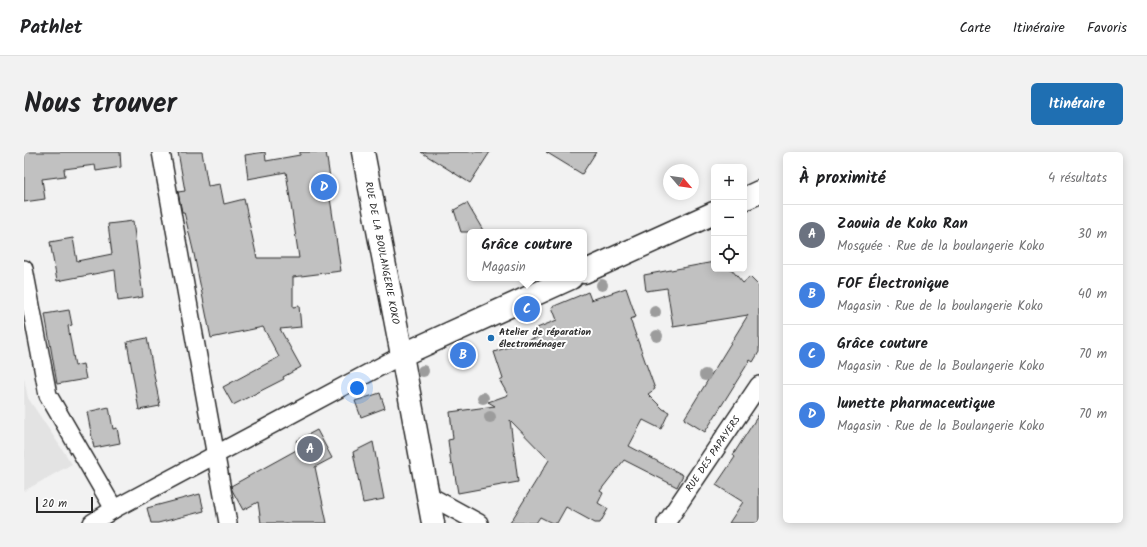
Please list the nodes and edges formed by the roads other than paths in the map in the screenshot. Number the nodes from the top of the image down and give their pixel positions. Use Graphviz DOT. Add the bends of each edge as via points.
graph roads {
  1 [pos="160,152"];
  2 [pos="363,152"];
  3 [pos="759,192"];
  4 [pos="747,198"];
  5 [pos="711,214"];
  6 [pos="24,269"];
  7 [pos="587,271"];
  8 [pos="564,281"];
  9 [pos="402,355"];
  10 [pos="759,385"];
  11 [pos="216,455"];
  12 [pos="428,495"];
  13 [pos="114,509"];
  14 [pos="92,523"];
  15 [pos="228,523"];
  16 [pos="433,523"];
  17 [pos="479,523"];
  18 [pos="666,523"];
  1 -- 11 [label="street"];
  2 -- 9 [label="street, RUE DE LA BOULANGERIE KOKO"];
  3 -- 4 [label="street"];
  5 -- 7 [label="street"];
  6 -- 13 [label="street" via="48,395"];
  8 -- 9 [label="street"];
  9 -- 11 [label="street"];
  9 -- 12 [label="street"];
  10 -- 18 [label="street, RUE DES PAPAYERS"];
  11 -- 13 [label="street"];
  11 -- 15 [label="street"];
  12 -- 16 [label="street"];
  12 -- 17 [label="street"];
  13 -- 14 [label="street"];
}
